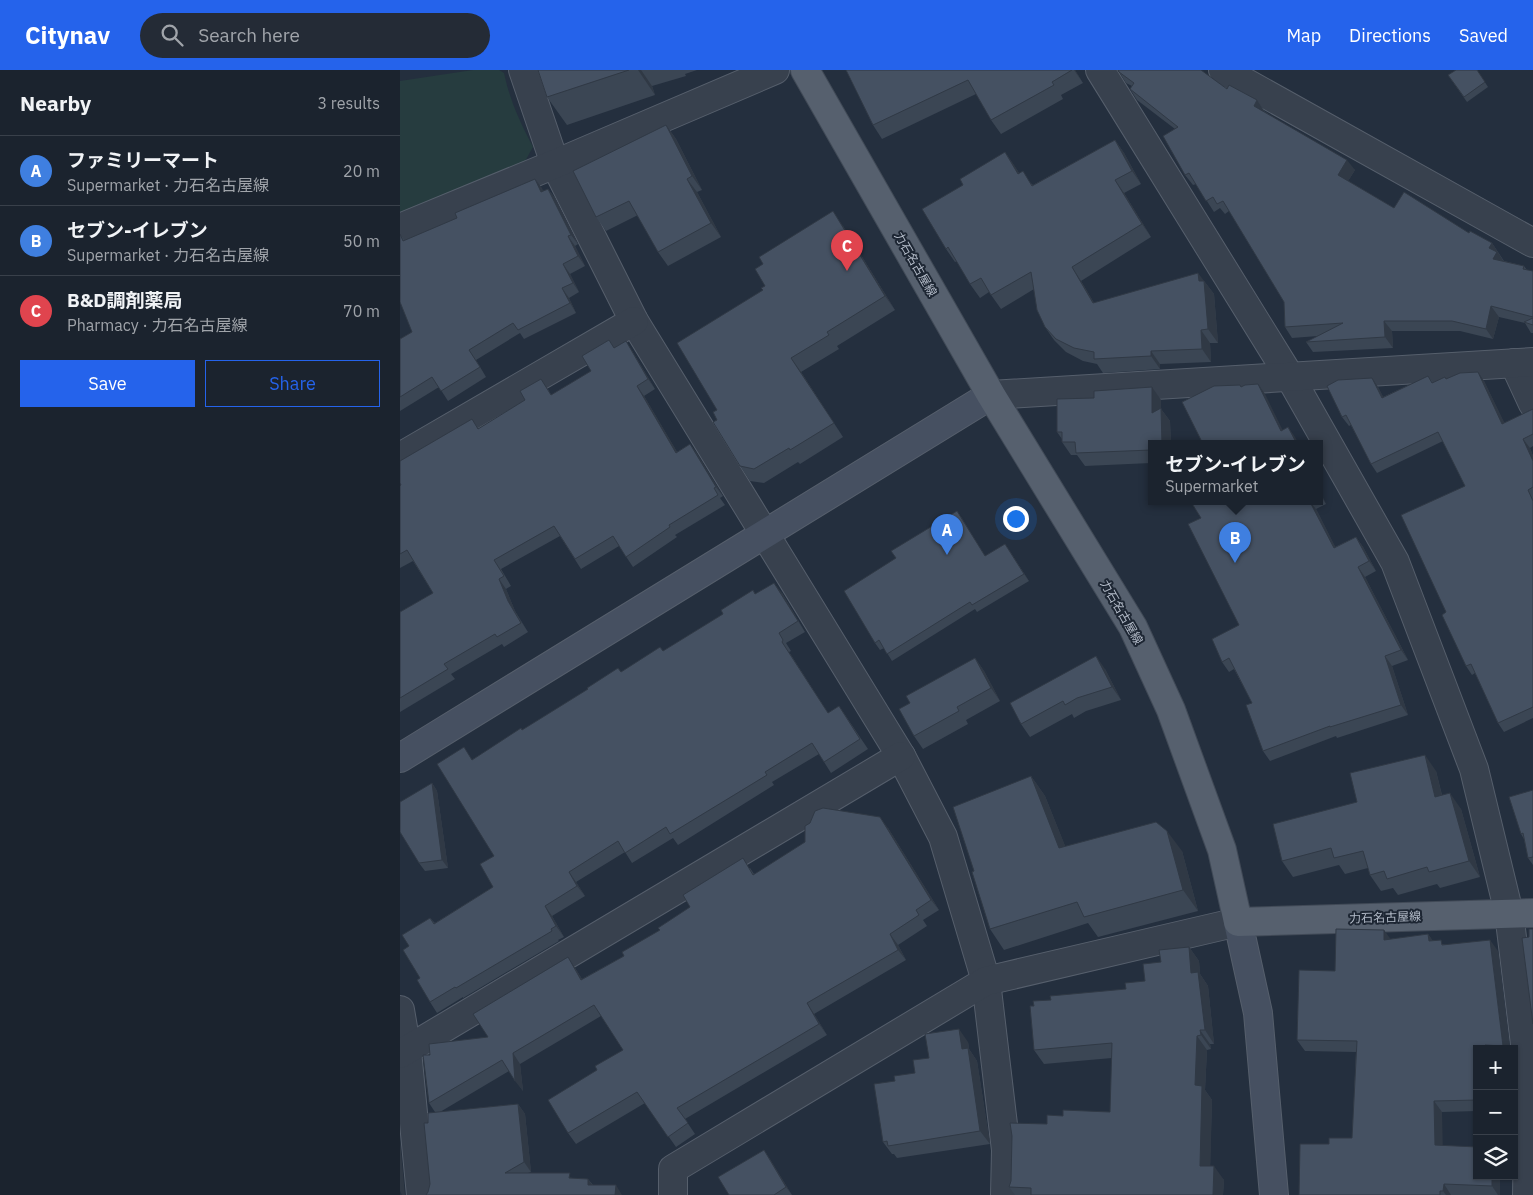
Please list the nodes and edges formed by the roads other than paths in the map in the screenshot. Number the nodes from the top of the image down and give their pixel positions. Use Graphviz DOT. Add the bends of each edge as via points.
graph roads {
  1 [pos="523,70"];
  2 [pos="775,70"];
  3 [pos="805,70"];
  4 [pos="1100,70"];
  5 [pos="1223,70"];
  6 [pos="556,164"];
  7 [pos="400,228"];
  8 [pos="1533,243"];
  9 [pos="634,321"];
  10 [pos="1523,362"];
  11 [pos="1290,377"];
  12 [pos="991,395"];
  13 [pos="1533,404"];
  14 [pos="400,457"];
  15 [pos="765,533"];
  16 [pos="901,756"];
  17 [pos="400,758"];
  18 [pos="1521,914"];
  19 [pos="1238,922"];
  20 [pos="986,981"];
  21 [pos="400,1010"];
  22 [pos="403,1053"];
  23 [pos="421,1195"];
  24 [pos="673,1195"];
  25 [pos="1005,1195"];
  26 [pos="1274,1195"];
  27 [pos="1527,1195"];
  1 -- 6 [label="street"];
  2 -- 6 [label="street"];
  3 -- 12 [label="main road, 力石名古屋線"];
  4 -- 11 [label="street"];
  5 -- 8 [label="street"];
  6 -- 7 [label="street"];
  6 -- 9 [label="street"];
  9 -- 14 [label="street"];
  9 -- 15 [label="street"];
  10 -- 11 [label="street"];
  10 -- 13 [label="street"];
  11 -- 12 [label="street"];
  11 -- 18 [label="street" via="1396,562 1474,769"];
  12 -- 15 [label="street"];
  12 -- 19 [label="main road, 力石名古屋線" via="1134,627 1171,710 1222,850"];
  15 -- 16 [label="street"];
  15 -- 17 [label="street"];
  16 -- 20 [label="street" via="943,837"];
  16 -- 22 [label="street"];
  18 -- 19 [label="main road, 力石名古屋線"];
  18 -- 27 [label="street" via="1529,1077"];
  19 -- 20 [label="street"];
  19 -- 26 [label="street" via="1258,1013"];
  20 -- 24 [label="street" via="673,1169"];
  20 -- 25 [label="street" via="1006,1150"];
  21 -- 22 [label="street"];
  22 -- 23 [label="street"];
}
